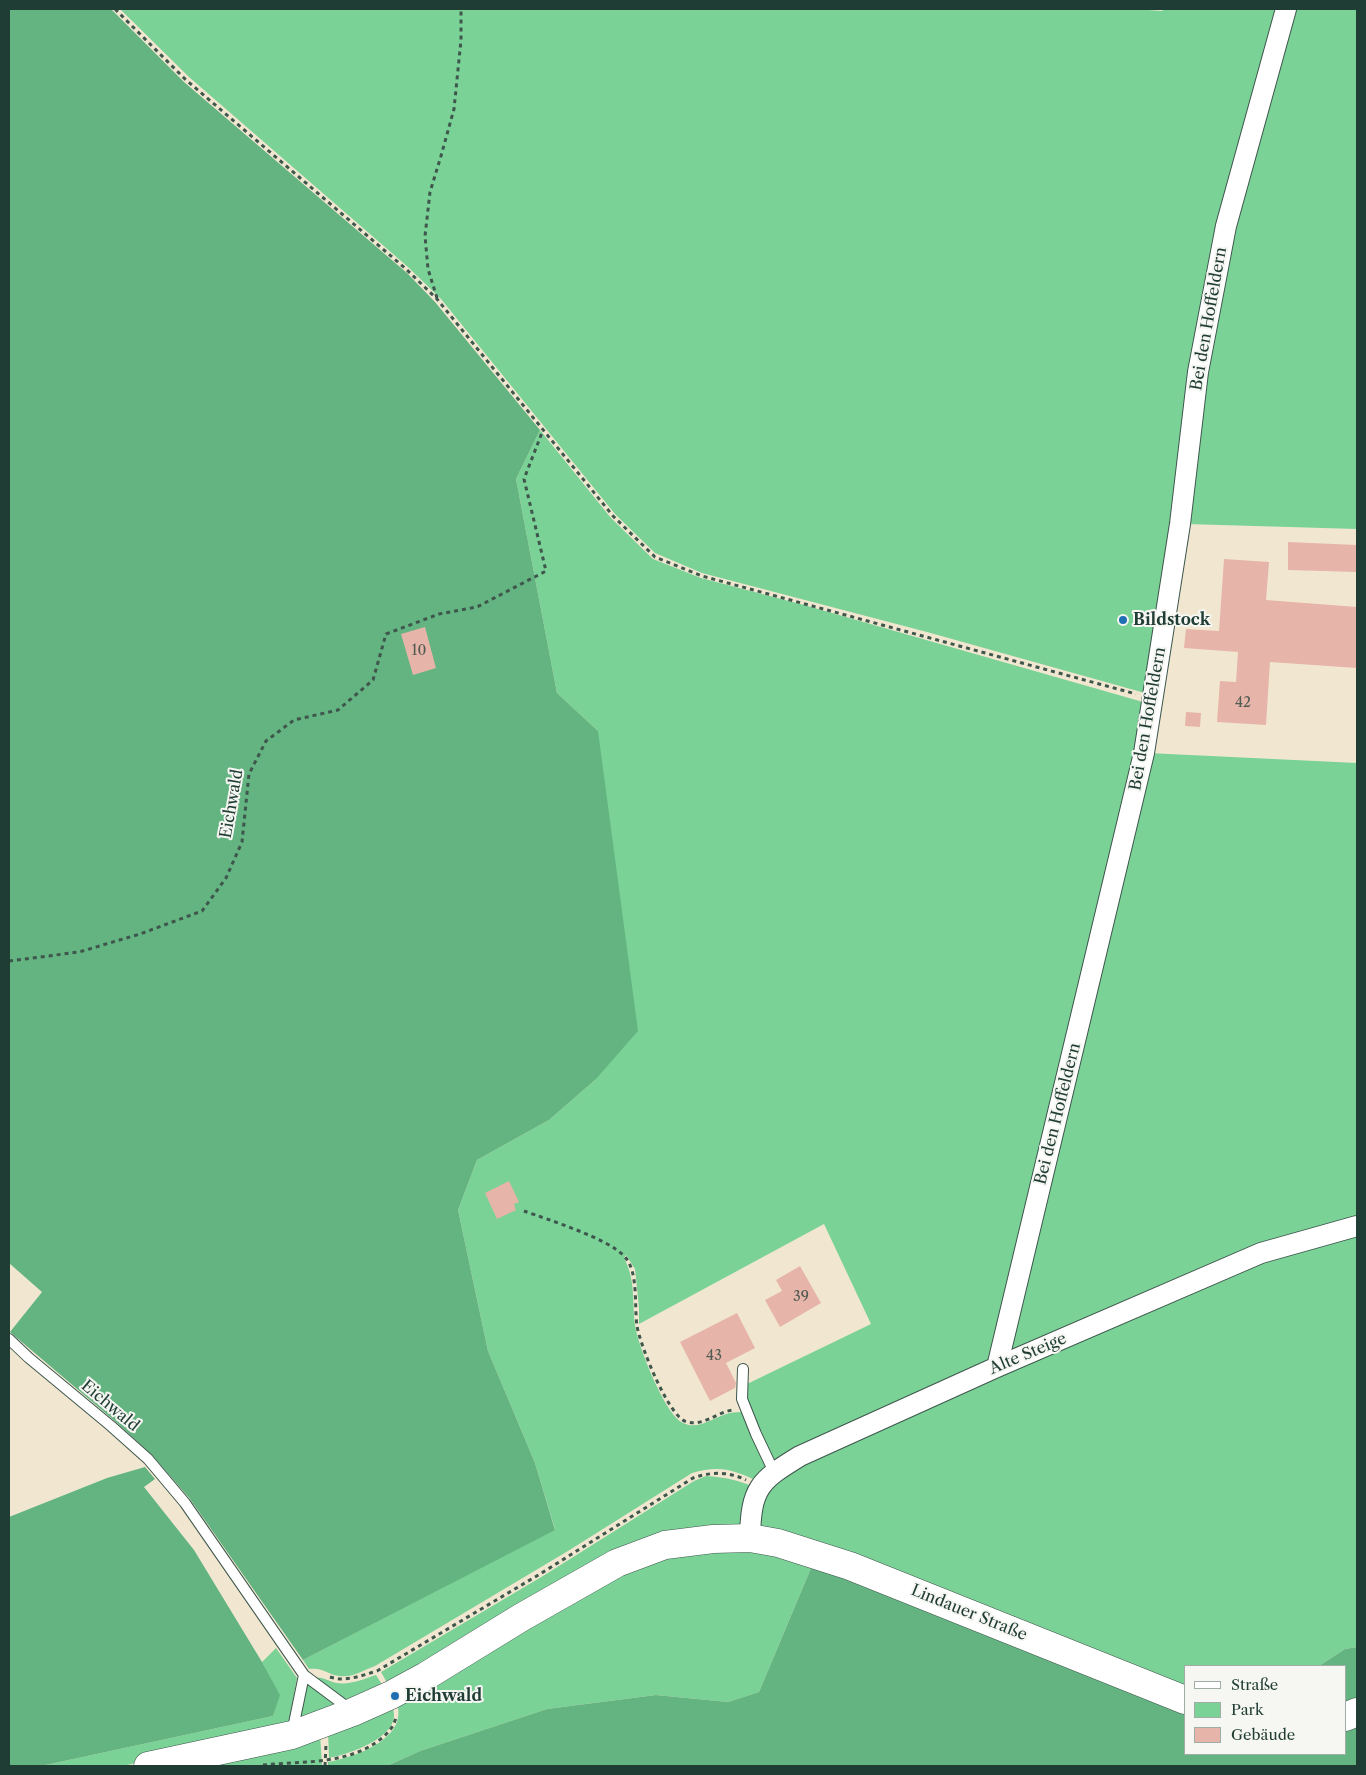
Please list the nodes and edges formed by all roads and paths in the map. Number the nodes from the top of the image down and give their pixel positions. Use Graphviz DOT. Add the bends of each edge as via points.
graph roads {
  1 [pos="115,9"];
  2 [pos="461,9"];
  3 [pos="1286,9"];
  4 [pos="437,299"];
  5 [pos="543,430"];
  6 [pos="1154,700"];
  7 [pos="9,961"];
  8 [pos="524,1211"];
  9 [pos="1357,1226"];
  10 [pos="9,1339"];
  11 [pos="997,1367"];
  12 [pos="743,1369"];
  13 [pos="746,1409"];
  14 [pos="774,1472"];
  15 [pos="760,1486"];
  16 [pos="750,1538"];
  17 [pos="304,1675"];
  18 [pos="1184,1700"];
  19 [pos="354,1712"];
  20 [pos="292,1735"];
  21 [pos="148,1766"];
  1 -- 4 [label="path" via="186,79 406,268"];
  2 -- 4 [label="path" via="454,109 430,192 425,236 428,269"];
  3 -- 6 [label="street, Bei den Hoffeldern" via="1226,226 1198,372"];
  4 -- 5 [label="path"];
  5 -- 6 [label="path" via="613,516 655,557 702,576"];
  5 -- 7 [label="path, Eichwald" via="524,479 546,571 477,607 439,614 386,634 373,680 338,710 294,720 266,741 249,774 242,842 226,878 202,911 79,952"];
  6 -- 11 [label="street, Bei den Hoffeldern" via="1142,763"];
  8 -- 13 [label="path" via="611,1246 625,1257 632,1270 640,1342 673,1411 684,1422 700,1424 730,1410"];
  9 -- 11 [label="street, Alte Steige" via="1261,1253"];
  10 -- 17 [label="lane, Eichwald" via="148,1459 185,1503"];
  11 -- 14 [label="street, Alte Steige" via="800,1456"];
  12 -- 13 [label="lane" via="742,1399"];
  13 -- 14 [label="lane"];
  14 -- 15 [label="street, Alte Steige"];
  15 -- 16 [label="street, Alte Steige" via="751,1512"];
  15 -- 17 [label="path" via="724,1473 706,1473 693,1478 377,1671 349,1680 338,1680 317,1672"];
  16 -- 18 [label="main road, Lindauer Straße" via="778,1543 850,1566"];
  16 -- 19 [label="main road, Lindauer Straße" via="713,1538 664,1545 617,1563 546,1602 426,1676"];
  17 -- 19 [label="lane, Eichwald"];
  17 -- 20 [label="lane"];
  19 -- 20 [label="main road, Lindauer Straße"];
  20 -- 21 [label="main road, Lindauer Straße"];
}
